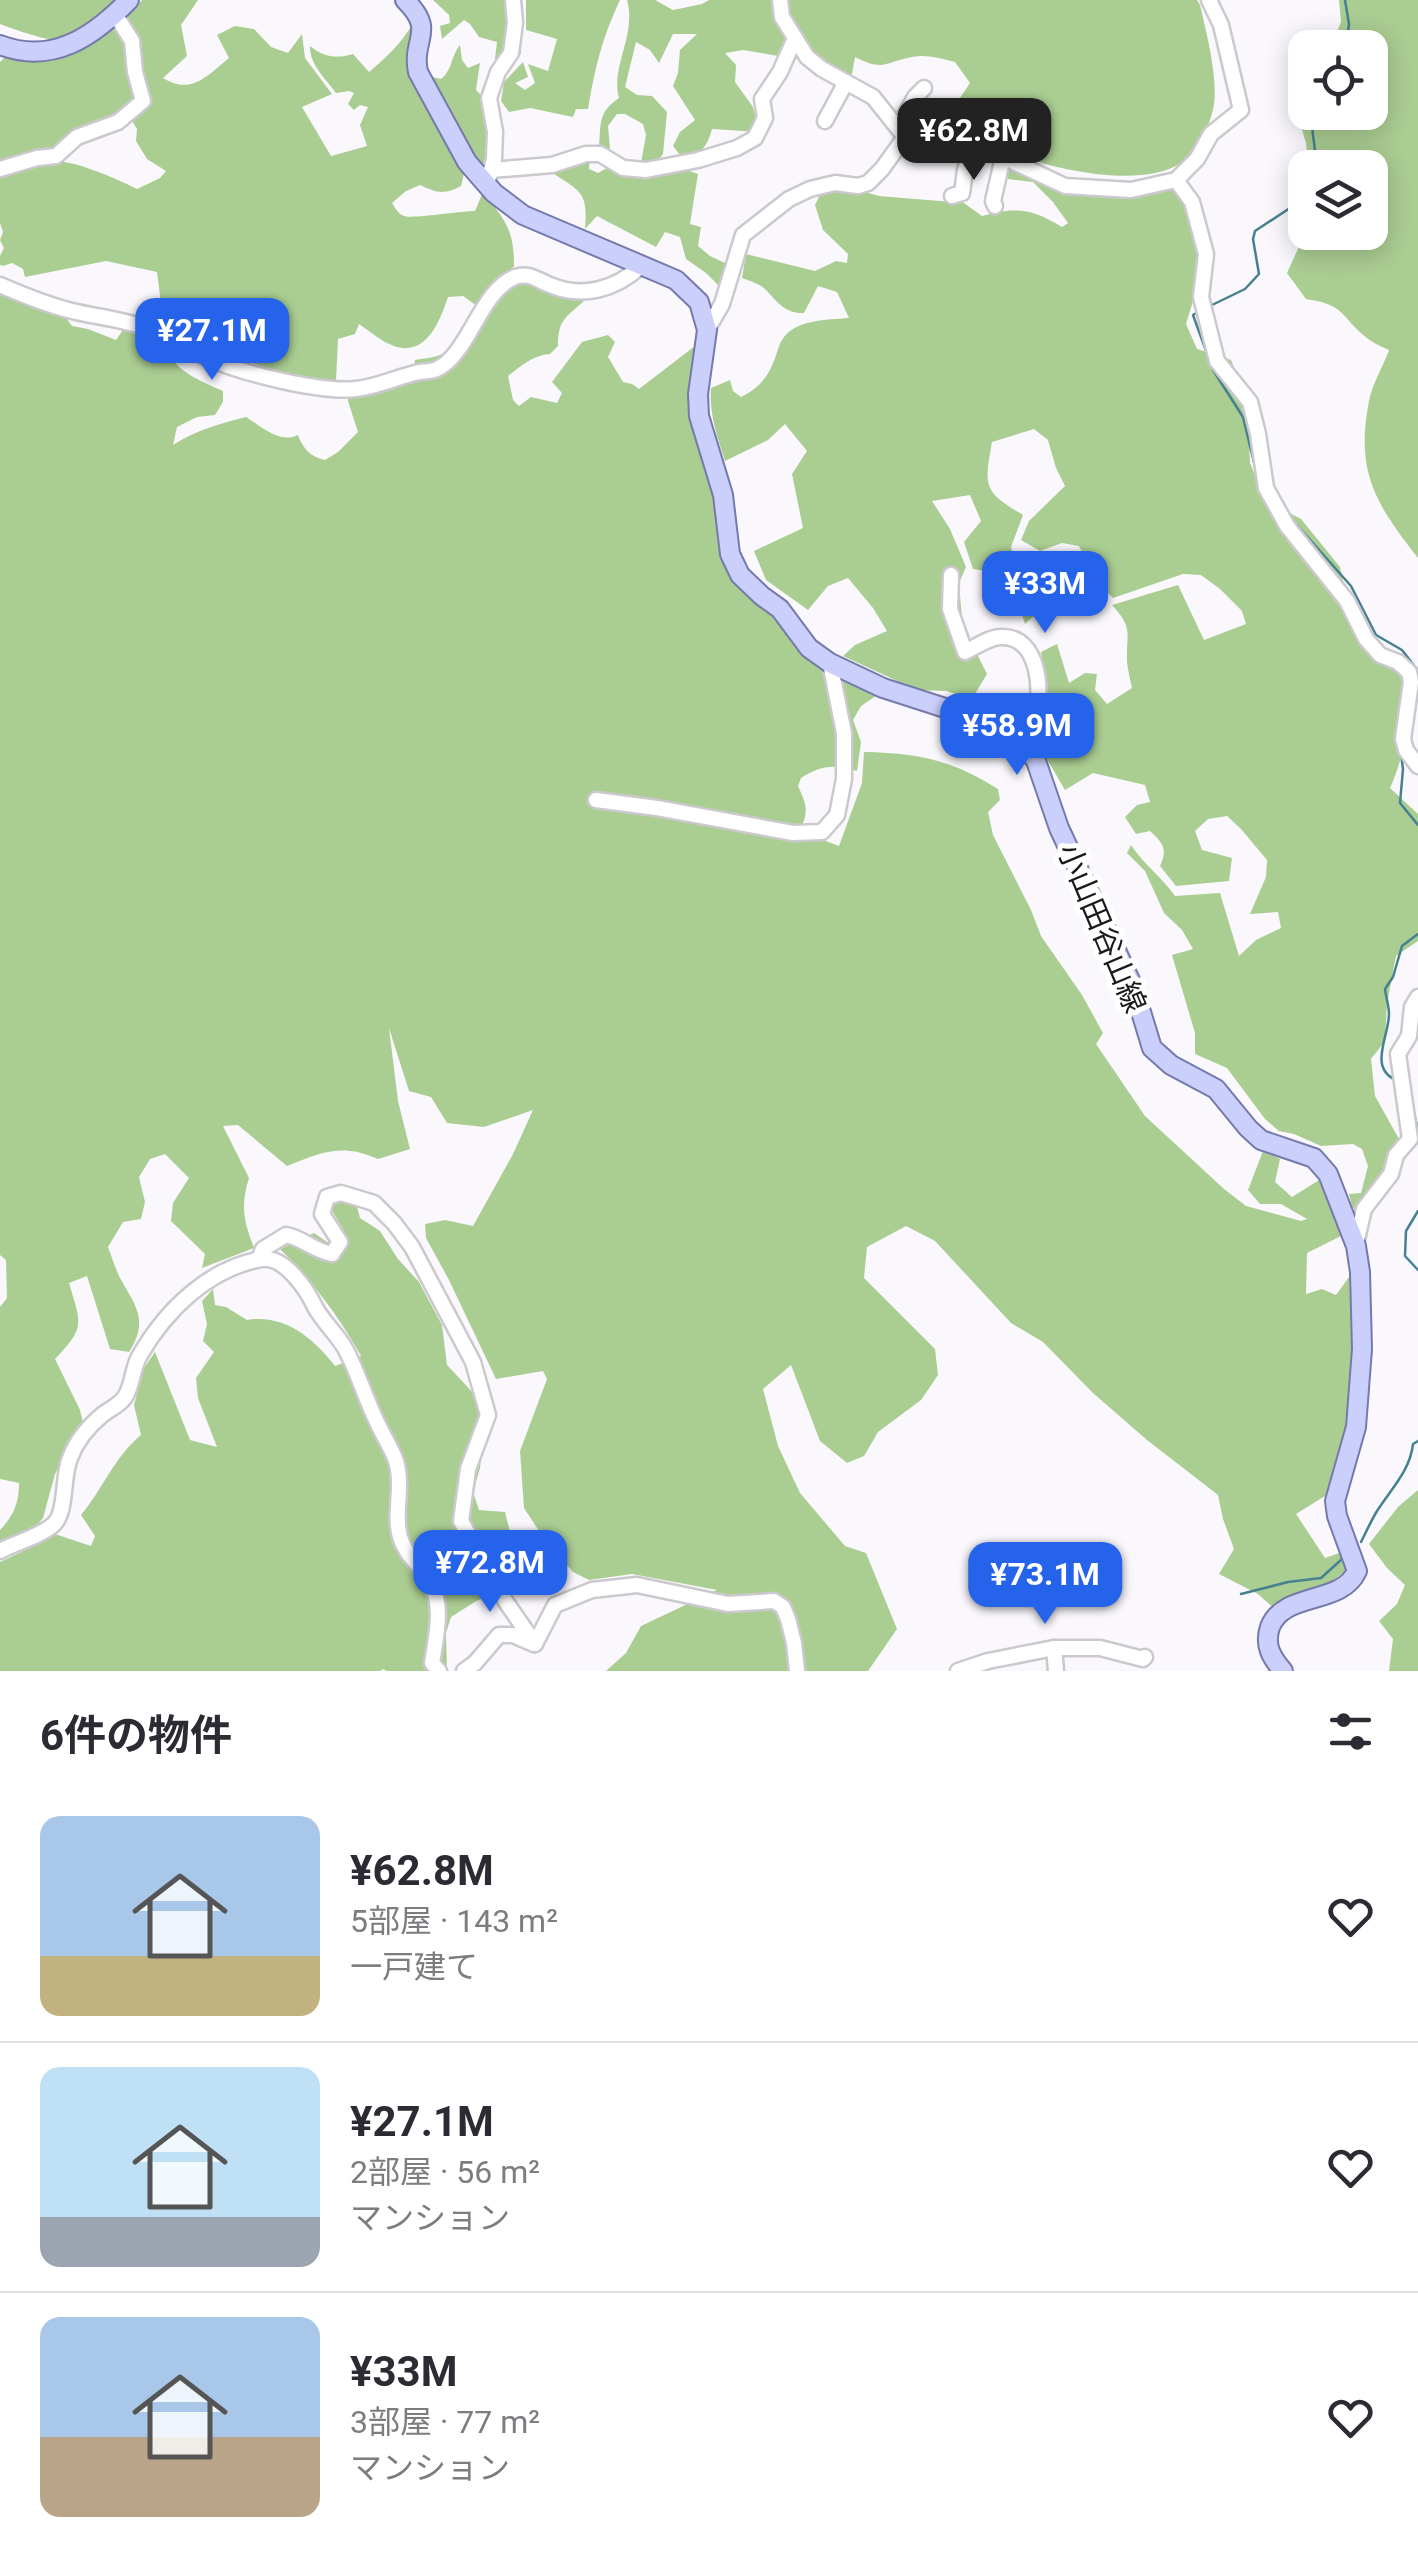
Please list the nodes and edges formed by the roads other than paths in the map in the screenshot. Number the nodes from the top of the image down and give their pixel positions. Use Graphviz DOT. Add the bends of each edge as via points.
graph roads {
  1 [pos="129,0"];
  2 [pos="405,0"];
  3 [pos="513,0"];
  4 [pos="780,0"];
  5 [pos="1209,0"];
  6 [pos="115,14"];
  7 [pos="795,38"];
  8 [pos="0,45"];
  9 [pos="846,82"];
  10 [pos="928,112"];
  11 [pos="825,121"];
  12 [pos="902,131"];
  13 [pos="972,147"];
  14 [pos="1003,157"];
  15 [pos="0,168"];
  16 [pos="489,178"];
  17 [pos="1176,180"];
  18 [pos="952,196"];
  19 [pos="995,206"];
  20 [pos="641,266"];
  21 [pos="0,285"];
  22 [pos="707,330"];
  23 [pos="950,576"];
  24 [pos="830,663"];
  25 [pos="1020,739"];
  26 [pos="1418,766"];
  27 [pos="596,800"];
  28 [pos="1418,996"];
  29 [pos="1415,1023"];
  30 [pos="1356,1246"];
  31 [pos="259,1259"];
  32 [pos="0,1551"];
  33 [pos="535,1644"];
  34 [pos="1054,1648"];
  35 [pos="1145,1657"];
  36 [pos="439,1671"];
  37 [pos="464,1671"];
  38 [pos="796,1671"];
  39 [pos="958,1671"];
  40 [pos="1056,1671"];
  41 [pos="1283,1671"];
  1 -- 6 [label="main road"];
  2 -- 16 [label="main road" via="420,20 418,72 468,162"];
  3 -- 16 [label="street" via="511,53 489,98 495,132"];
  4 -- 7 [label="street"];
  5 -- 17 [label="street" via="1241,110 1211,134"];
  6 -- 8 [label="main road" via="46,52"];
  6 -- 15 [label="street" via="132,41 144,101 56,156"];
  7 -- 9 [label="street" via="807,57"];
  7 -- 16 [label="street" via="762,99 765,118 755,138 737,148 646,170 586,154"];
  9 -- 11 [label="street"];
  9 -- 12 [label="street" via="873,97"];
  10 -- 12 [label="street" via="919,94"];
  12 -- 13 [label="street"];
  12 -- 22 [label="street" via="868,183 810,189 742,234 722,304"];
  13 -- 14 [label="street"];
  13 -- 18 [label="street" via="962,193"];
  14 -- 17 [label="street" via="1082,189 1131,190"];
  14 -- 19 [label="street"];
  16 -- 20 [label="main road" via="523,214"];
  17 -- 26 [label="street" via="1192,202 1206,254 1201,298 1217,362 1250,402 1266,488 1287,526 1347,601 1366,639 1409,672 1403,739"];
  20 -- 21 [label="street" via="602,290 573,292 528,274 513,278 495,291 438,369 345,390 254,375 150,329"];
  20 -- 22 [label="main road" via="692,292"];
  22 -- 24 [label="main road" via="699,416 732,562"];
  23 -- 25 [label="street" via="950,609 965,652 998,636 1014,638 1036,665 1034,721"];
  24 -- 25 [label="main road"];
  24 -- 27 [label="street" via="844,733 844,779 838,815 822,832 793,833"];
  25 -- 30 [label="main road, 小山田谷山線" via="1036,761 1058,828 1134,989 1152,1048 1216,1088 1261,1140 1303,1152 1322,1166"];
  28 -- 29 [label="street"];
  29 -- 30 [label="street" via="1398,1054 1410,1139 1364,1209"];
  30 -- 41 [label="main road, 小山田谷山線" via="1361,1375 1356,1427 1335,1501 1356,1571 1349,1584 1274,1618 1268,1649"];
  31 -- 32 [label="street" via="185,1296 141,1352 128,1394 77,1442 58,1520"];
  31 -- 33 [label="street" via="286,1235 332,1254 340,1242 322,1214 327,1197 341,1193 374,1203 412,1247 474,1362 488,1415 468,1469 461,1520"];
  31 -- 36 [label="street" via="275,1260 311,1295 348,1354 394,1458 400,1537 436,1601 432,1663"];
  33 -- 37 [label="street" via="498,1634"];
  33 -- 38 [label="street" via="555,1605 592,1590 638,1584 728,1604 774,1601 788,1619"];
  34 -- 35 [label="street"];
  34 -- 39 [label="street"];
  34 -- 40 [label="street"];
}
